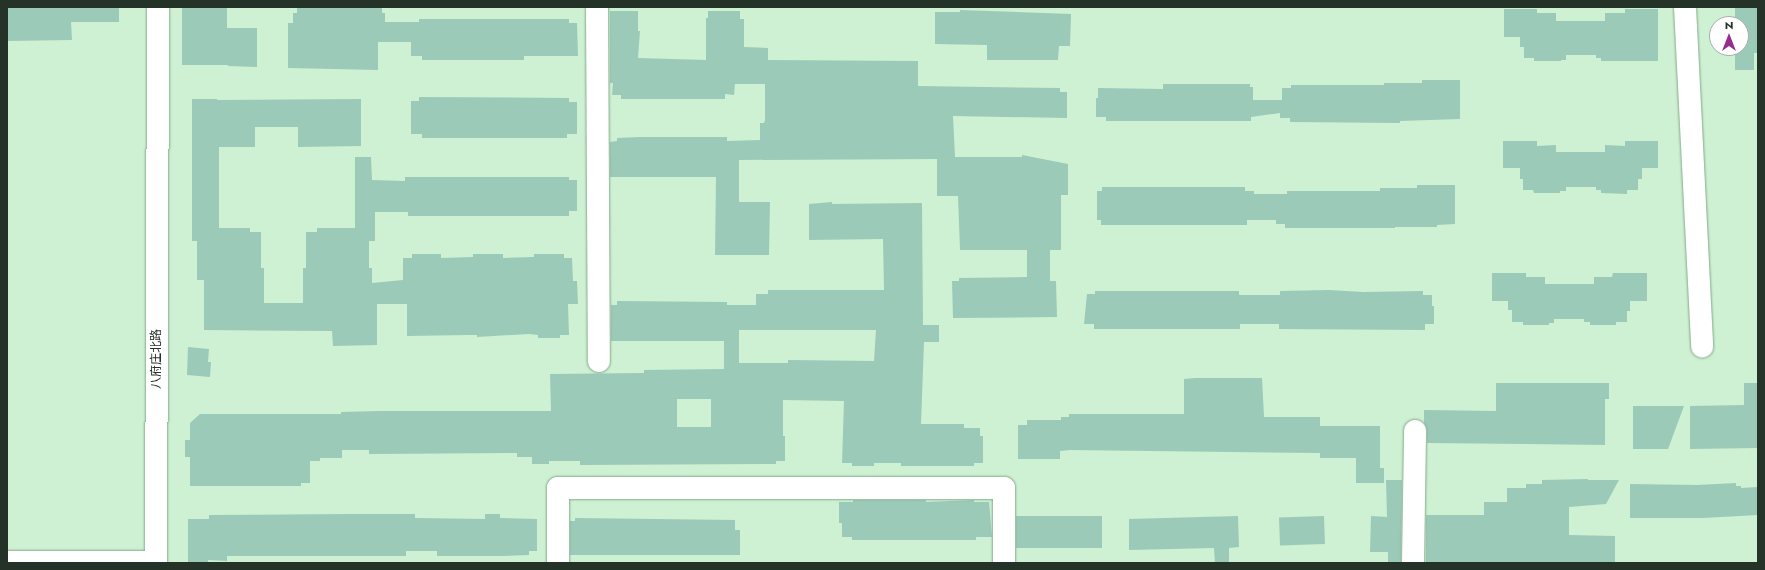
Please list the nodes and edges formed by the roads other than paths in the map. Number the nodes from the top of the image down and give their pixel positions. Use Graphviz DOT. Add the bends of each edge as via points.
graph roads {
  1 [pos="158,7"];
  2 [pos="598,7"];
  3 [pos="1685,7"];
  4 [pos="1702,346"];
  5 [pos="599,361"];
  6 [pos="1415,431"];
  7 [pos="7,562"];
  8 [pos="156,563"];
  9 [pos="558,563"];
  10 [pos="1004,563"];
  11 [pos="1413,563"];
  1 -- 8 [label="street, 八府庄北路"];
  2 -- 5 [label="street"];
  3 -- 4 [label="street"];
  6 -- 11 [label="street"];
  7 -- 8 [label="street, 八府庄北路"];
  9 -- 10 [label="street" via="558,488 1004,488"];
}
